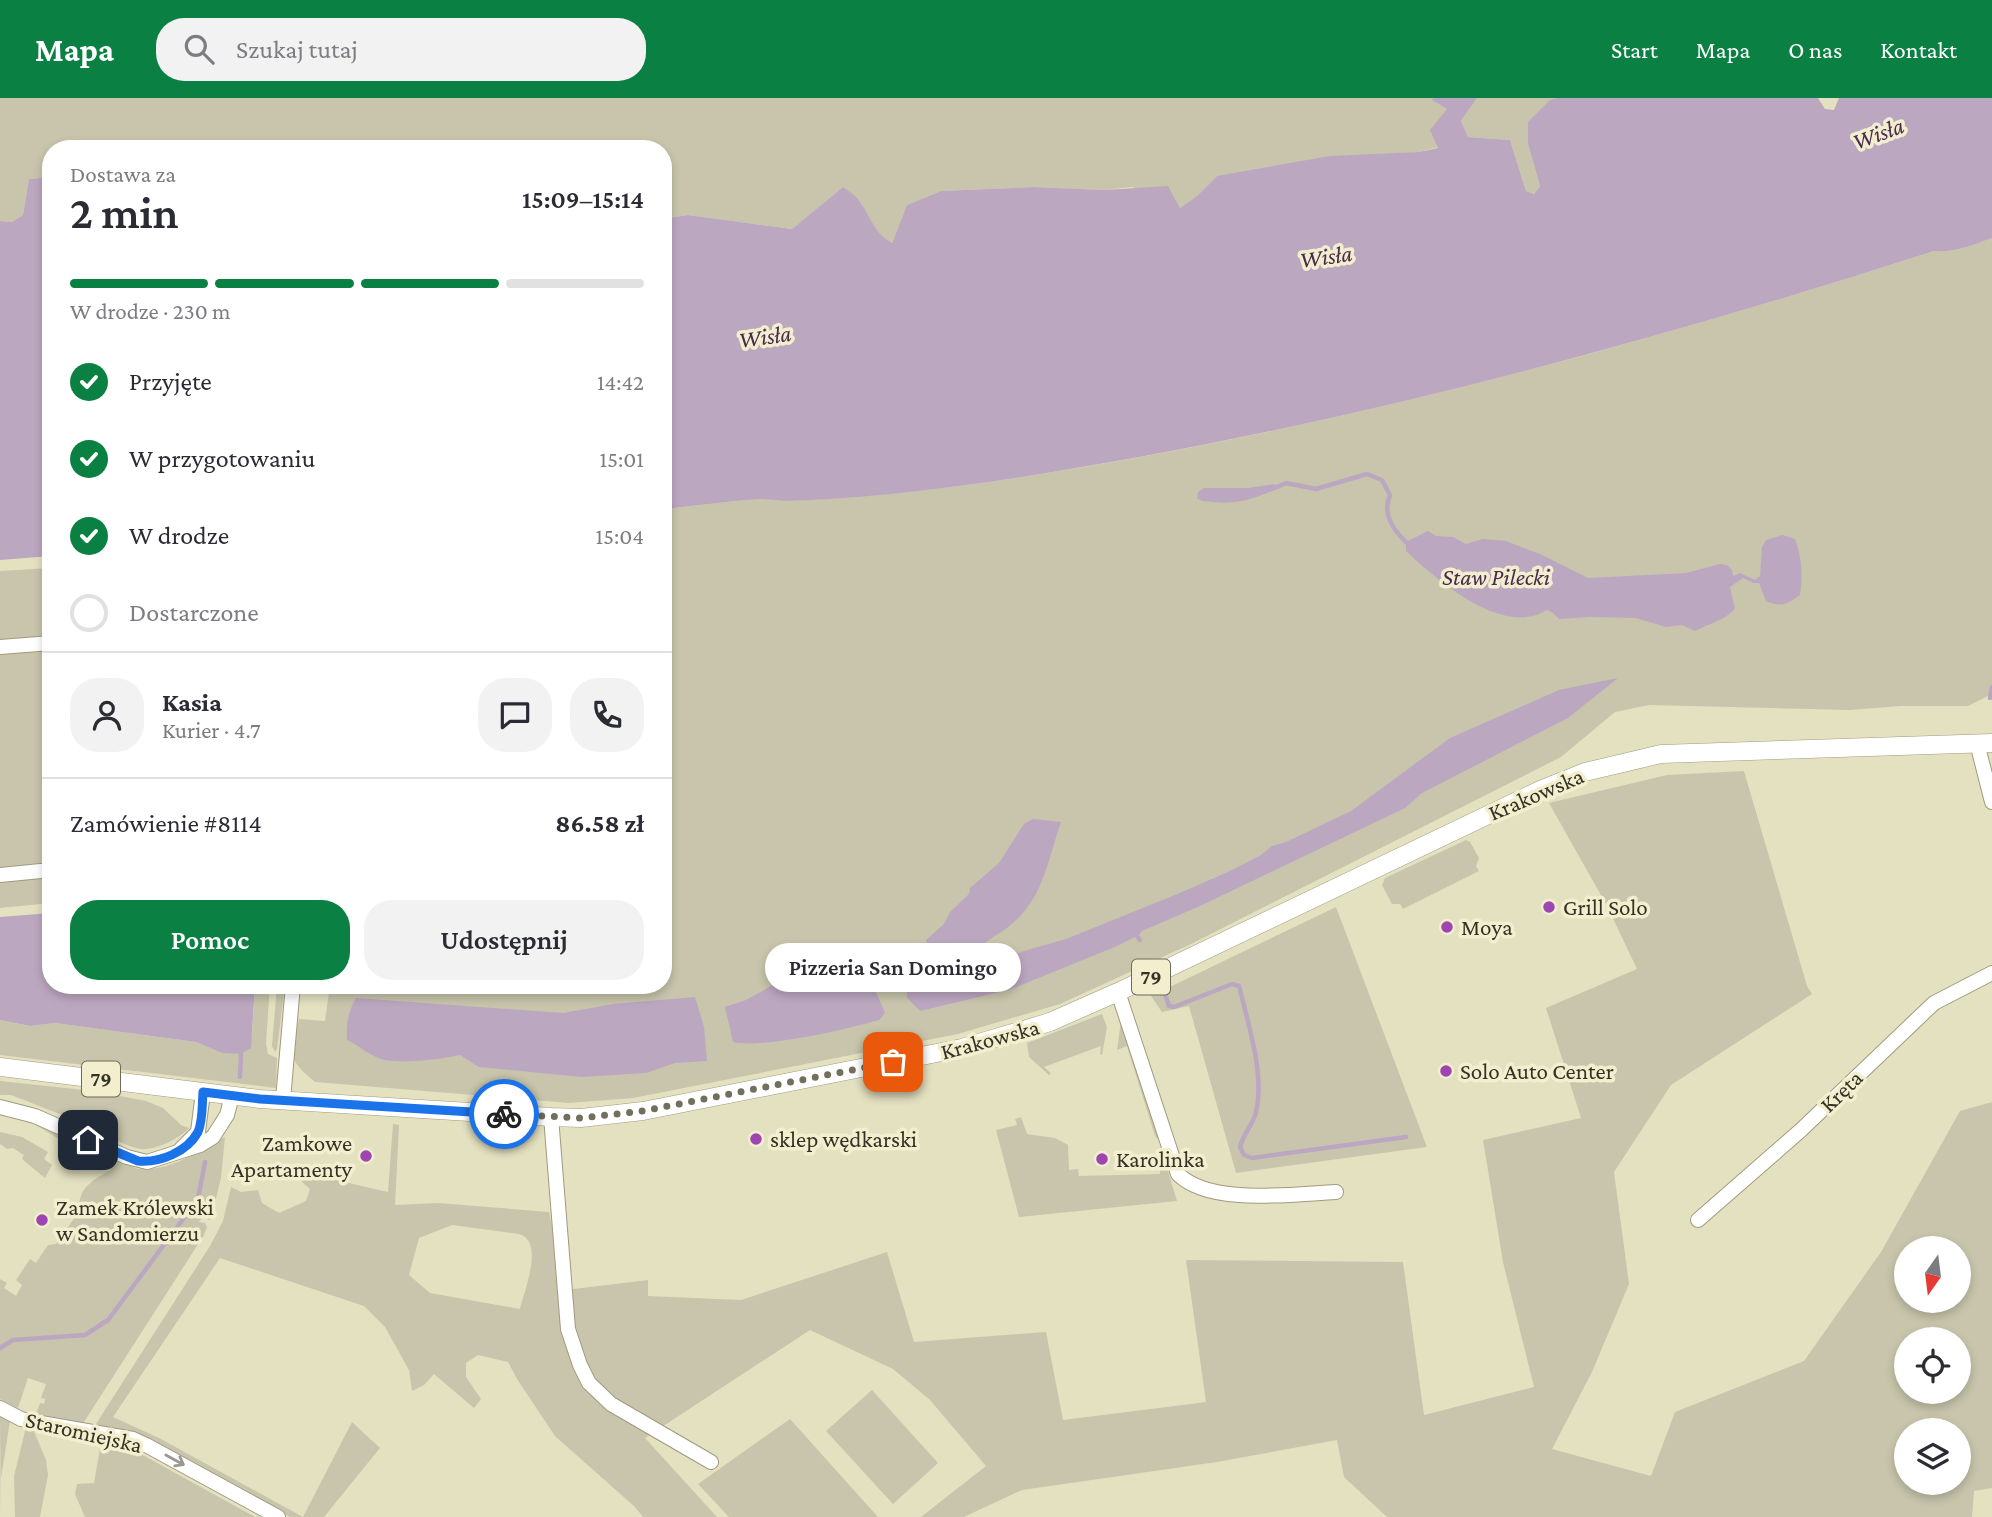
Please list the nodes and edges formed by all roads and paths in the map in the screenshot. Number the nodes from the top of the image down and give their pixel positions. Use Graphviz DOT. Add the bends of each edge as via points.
graph roads {
  1 [pos="42,644"];
  2 [pos="0,647"];
  3 [pos="1984,743"];
  4 [pos="1992,802"];
  5 [pos="42,871"];
  6 [pos="0,875"];
  7 [pos="1992,973"];
  8 [pos="1118,992"];
  9 [pos="292,994"];
  10 [pos="0,1066"];
  11 [pos="203,1092"];
  12 [pos="232,1096"];
  13 [pos="283,1100"];
  14 [pos="0,1107"];
  15 [pos="551,1117"];
  16 [pos="175,1154"];
  17 [pos="1336,1192"];
  18 [pos="1698,1220"];
  19 [pos="0,1408"];
  20 [pos="711,1462"];
  21 [pos="278,1517"];
  1 -- 2 [label="street"];
  3 -- 4 [label="street"];
  3 -- 8 [label="main road, Krakowska / 79" via="1661,754 1585,772"];
  5 -- 6 [label="street"];
  7 -- 18 [label="street, Kręta" via="1934,1003"];
  8 -- 15 [label="main road, Krakowska / 79" via="1050,1022 962,1048 643,1111"];
  8 -- 17 [label="street" via="1178,1174 1187,1183 1231,1195"];
  9 -- 13 [label="street"];
  10 -- 11 [label="main road, 79"];
  11 -- 12 [label="main road, 79"];
  11 -- 16 [label="street" via="198,1132"];
  12 -- 13 [label="main road, Krakowska / 79"];
  12 -- 16 [label="street" via="213,1137"];
  13 -- 15 [label="main road, Krakowska / 79"];
  14 -- 16 [label="street" via="35,1116 138,1161"];
  15 -- 20 [label="street" via="568,1329 580,1365 589,1382 611,1404"];
  19 -- 21 [label="street, Staromiejska, one-way" via="21,1419 139,1442"];
}
